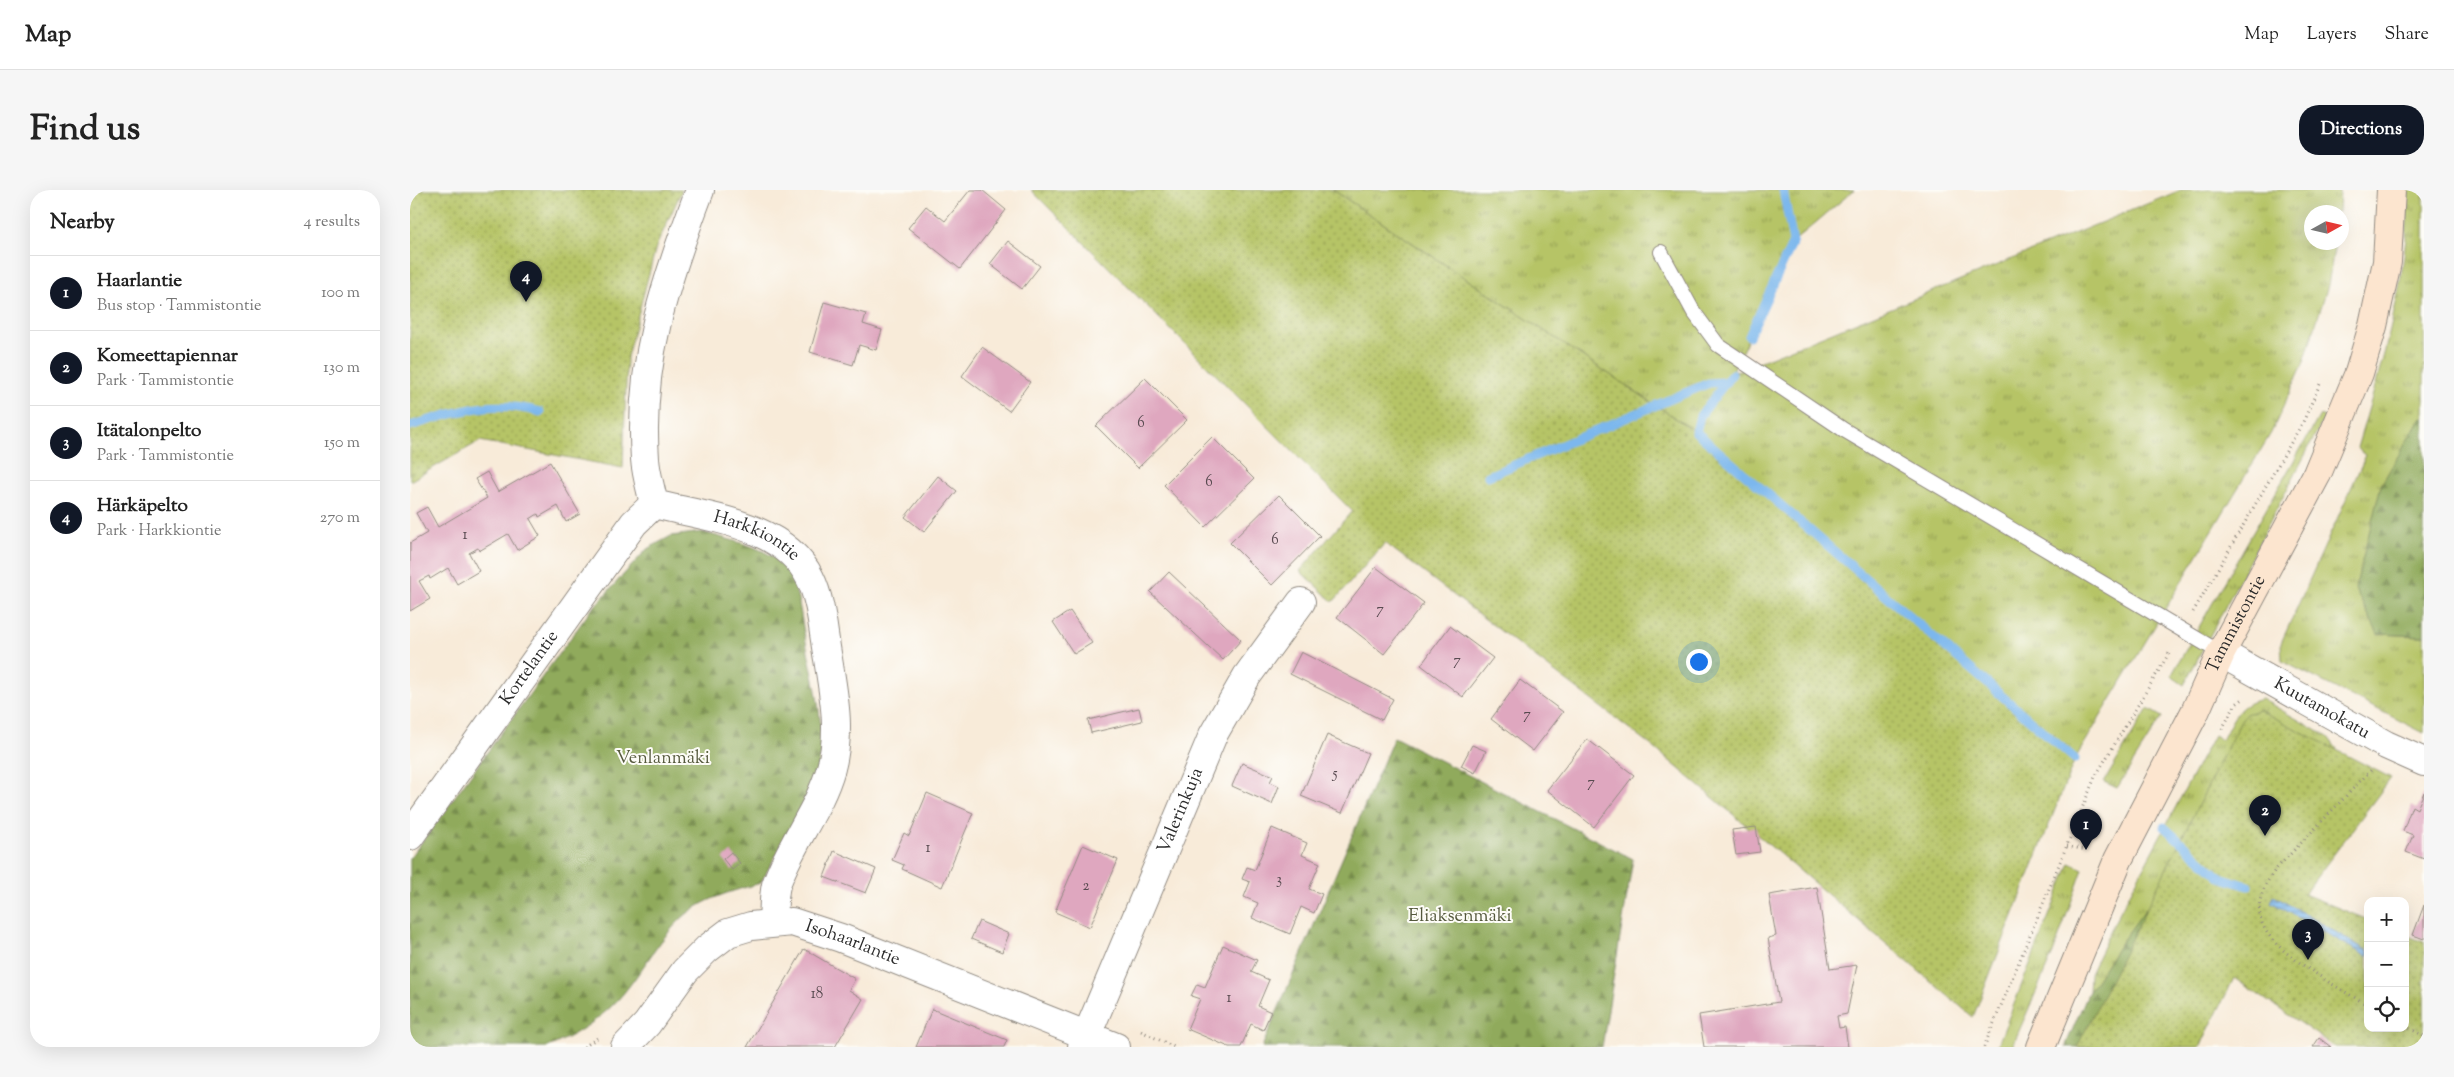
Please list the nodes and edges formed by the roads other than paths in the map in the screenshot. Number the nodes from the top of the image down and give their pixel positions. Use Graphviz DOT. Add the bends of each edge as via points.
graph roads {
  1 [pos="700,190"];
  2 [pos="2391,190"];
  3 [pos="1661,252"];
  4 [pos="654,504"];
  5 [pos="1301,602"];
  6 [pos="2221,653"];
  7 [pos="2424,762"];
  8 [pos="410,836"];
  9 [pos="772,923"];
  10 [pos="1085,1041"];
  11 [pos="625,1047"];
  12 [pos="1116,1047"];
  13 [pos="2041,1047"];
  1 -- 4 [label="street" via="655,324 647,371 645,461"];
  2 -- 6 [label="street, Tammistontie" via="2387,262 2359,373 2317,474"];
  3 -- 6 [label="lane" via="1693,311 1718,345 1844,430"];
  4 -- 8 [label="street, Kortelantie" via="634,523"];
  4 -- 9 [label="street, Harkkiontie" via="758,531 781,544 810,577 817,597 837,713 836,744 821,795 776,886"];
  5 -- 10 [label="street, Valerinkuja" via="1247,676 1213,734"];
  6 -- 7 [label="street, Kuutamokatu" via="2386,745"];
  6 -- 13 [label="street, Tammistontie" via="2195,712 2118,860"];
  9 -- 10 [label="street, Isohaarlantie" via="792,922 810,926"];
  9 -- 11 [label="street, Isohaarlantie" via="728,933 707,948"];
  10 -- 12 [label="street, Isohaarlantie"];
}
